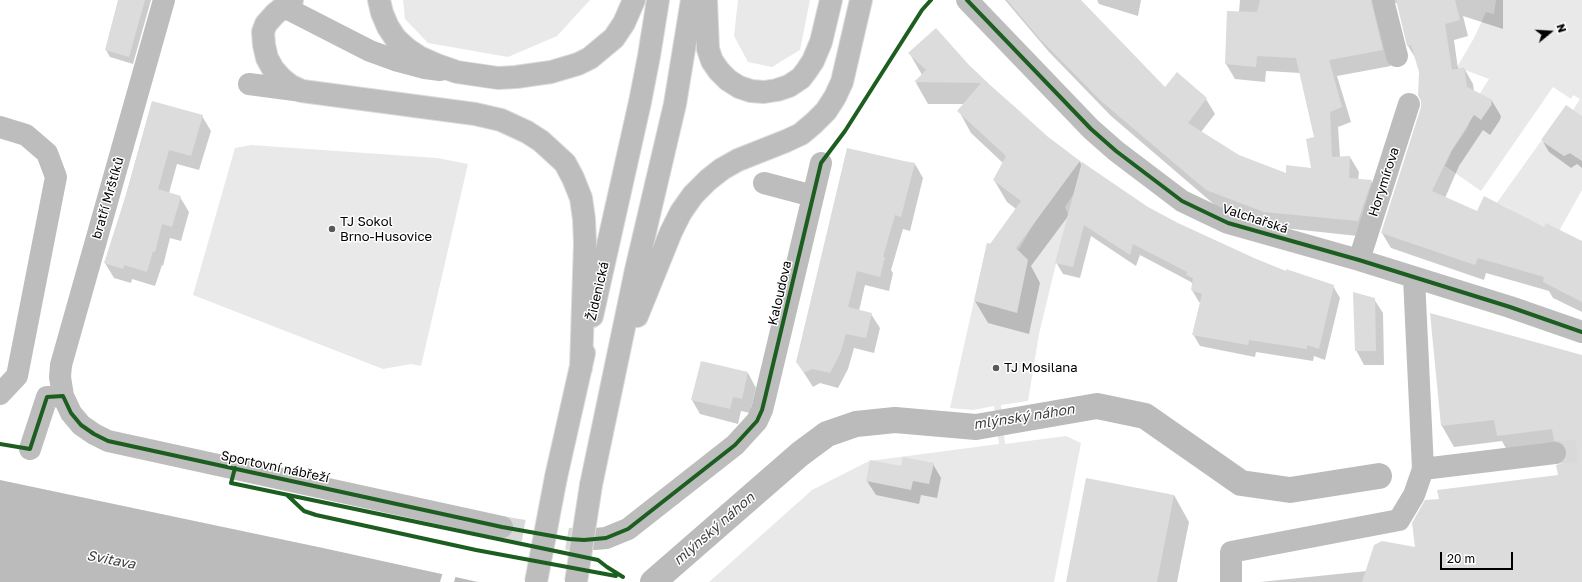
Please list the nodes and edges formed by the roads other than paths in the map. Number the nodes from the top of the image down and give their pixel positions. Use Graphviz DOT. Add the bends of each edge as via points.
graph roads {
  1 [pos="164,0"];
  2 [pos="379,0"];
  3 [pos="634,0"];
  4 [pos="658,0"];
  5 [pos="692,0"];
  6 [pos="706,0"];
  7 [pos="831,0"];
  8 [pos="861,0"];
  9 [pos="967,0"];
  10 [pos="1383,0"];
  11 [pos="288,3"];
  12 [pos="1397,56"];
  13 [pos="457,72"];
  14 [pos="249,84"];
  15 [pos="302,91"];
  16 [pos="1409,104"];
  17 [pos="0,127"];
  18 [pos="821,163"];
  19 [pos="764,183"];
  20 [pos="813,196"];
  21 [pos="1359,260"];
  22 [pos="1414,278"];
  23 [pos="1582,332"];
  24 [pos="616,367"];
  25 [pos="581,368"];
  26 [pos="0,394"];
  27 [pos="63,396"];
  28 [pos="30,449"];
  29 [pos="1555,453"];
  30 [pos="1423,469"];
  31 [pos="502,527"];
  32 [pos="595,539"];
  33 [pos="536,582"];
  34 [pos="576,582"];
  35 [pos="1232,582"];
  1 -- 27 [label="main road, bratří Mrštíků" via="61,365"];
  2 -- 13 [label="main road" via="382,13 396,39 419,57"];
  3 -- 13 [label="main road" via="614,38 601,51 578,64 551,72 516,77 491,77"];
  4 -- 25 [label="main road, Židenická" via="650,56"];
  5 -- 24 [label="main road" via="675,104"];
  6 -- 7 [label="main road" via="708,49 716,66 728,80 739,87 764,92 789,86 807,70 821,42"];
  8 -- 24 [label="main road" via="842,82 826,111 801,134 722,169 693,195 671,232"];
  9 -- 21 [label="main road, Valchařská" via="1091,129 1182,201 1228,223"];
  10 -- 12 [label="main road"];
  11 -- 13 [label="main road" via="370,51 425,68"];
  11 -- 15 [label="main road" via="266,24 263,32 264,45 273,69 291,86"];
  14 -- 15 [label="main road"];
  15 -- 25 [label="main road" via="490,117 528,132 554,151 574,178 581,198 584,219"];
  16 -- 21 [label="main road, Horymírova"];
  17 -- 26 [label="main road" via="26,135 47,153 56,177 18,376"];
  18 -- 20 [label="main road, Kaloudova"];
  19 -- 20 [label="main road"];
  20 -- 32 [label="main road, Kaloudova" via="762,410 756,421 735,445 628,529 606,538"];
  21 -- 22 [label="main road, Valchařská"];
  22 -- 23 [label="main road, Valchařská"];
  22 -- 30 [label="main road"];
  24 -- 34 [label="main road, bridge" via="591,485"];
  25 -- 33 [label="main road, Židenická, bridge" via="556,477"];
  27 -- 28 [label="main road" via="47,398"];
  27 -- 31 [label="main road, Sportovní nábřeží" via="71,413 81,425 108,440"];
  29 -- 30 [label="main road"];
  30 -- 35 [label="main road" via="1414,496 1399,520 1230,552"];
}
